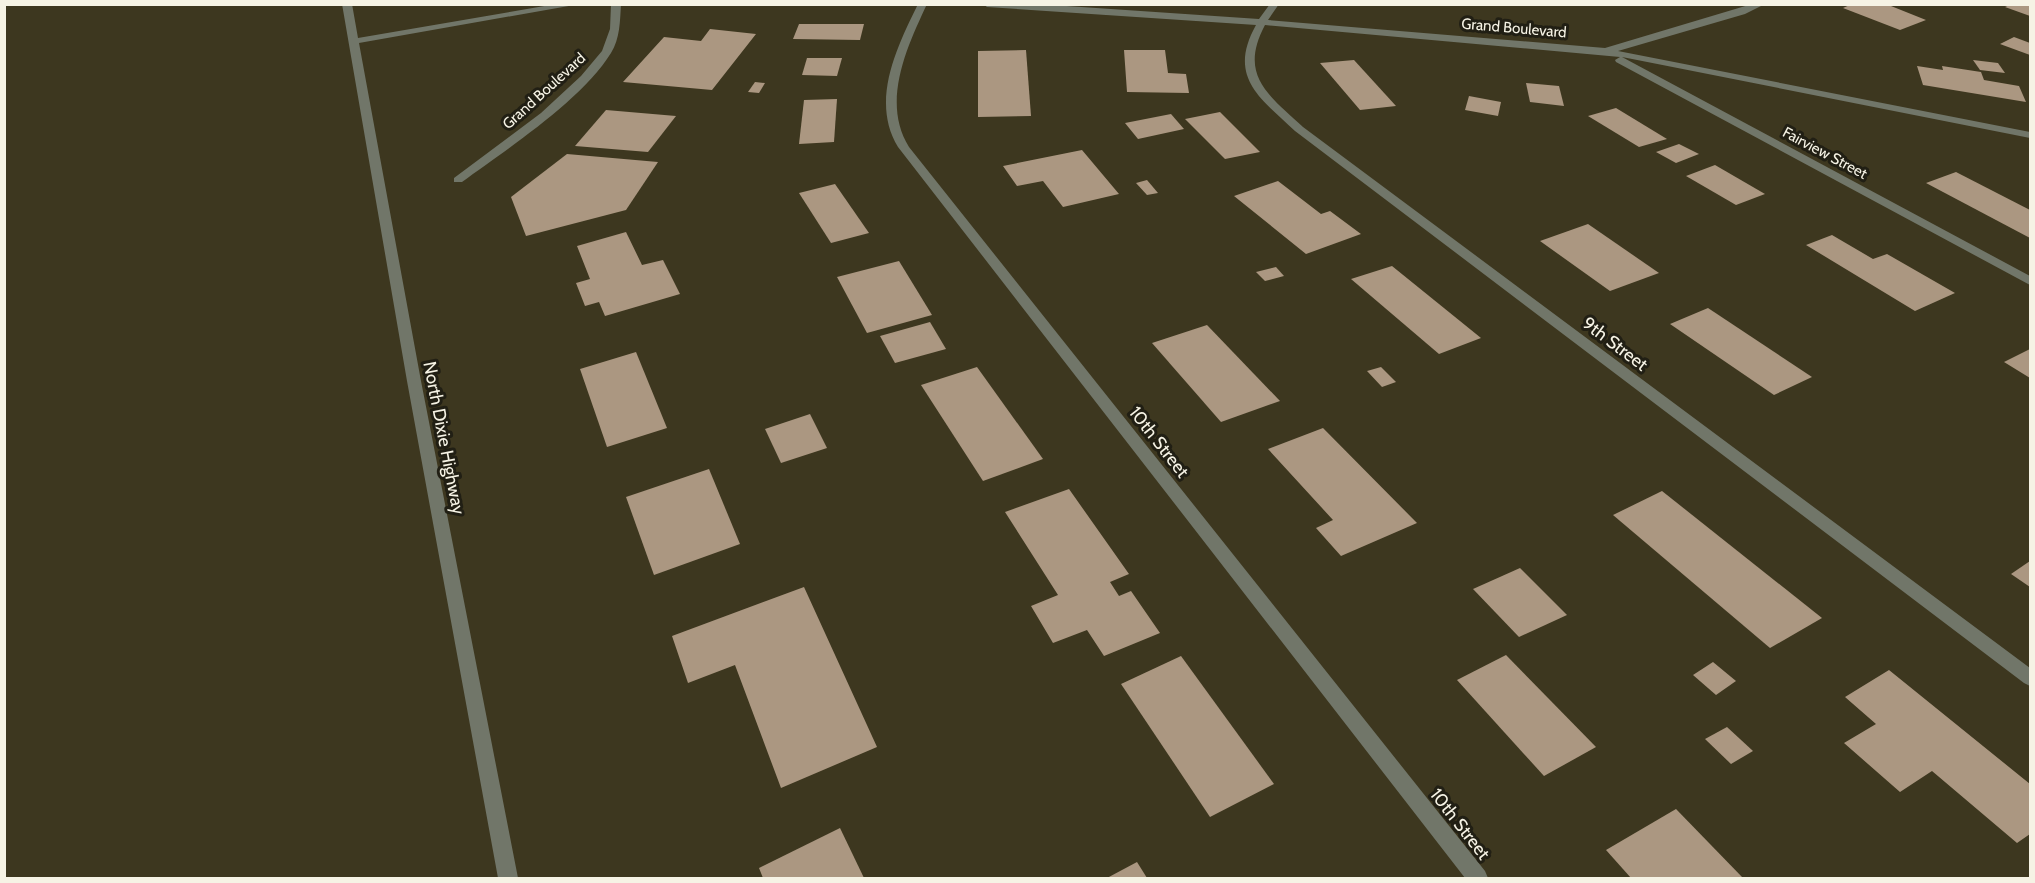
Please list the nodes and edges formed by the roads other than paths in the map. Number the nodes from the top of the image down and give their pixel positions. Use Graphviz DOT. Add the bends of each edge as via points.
graph roads {
  1 [pos="347,4"];
  2 [pos="576,4"];
  3 [pos="616,4"];
  4 [pos="924,4"];
  5 [pos="987,4"];
  6 [pos="1275,4"];
  7 [pos="1761,4"];
  8 [pos="1260,22"];
  9 [pos="355,41"];
  10 [pos="1604,51"];
  11 [pos="2031,135"];
  12 [pos="458,180"];
  13 [pos="2031,281"];
  14 [pos="2031,678"];
  15 [pos="507,879"];
  16 [pos="1478,879"];
  1 -- 9 [label="street, North Dixie Highway"];
  2 -- 9 [label="street"];
  3 -- 12 [label="street, Grand Boulevard" via="615,29 607,52 585,78 545,115"];
  4 -- 16 [label="street, 10th Street" via="902,46 893,78 892,109 897,135 912,159"];
  5 -- 8 [label="street, Grand Boulevard"];
  6 -- 8 [label="street, 9th Street"];
  7 -- 10 [label="street"];
  8 -- 10 [label="street, Grand Boulevard"];
  8 -- 14 [label="street, 9th Street" via="1250,46 1249,65 1256,87 1299,129"];
  9 -- 15 [label="street, North Dixie Highway"];
  10 -- 11 [label="street, Grand Boulevard"];
  10 -- 13 [label="street, Fairview Street"];
}
